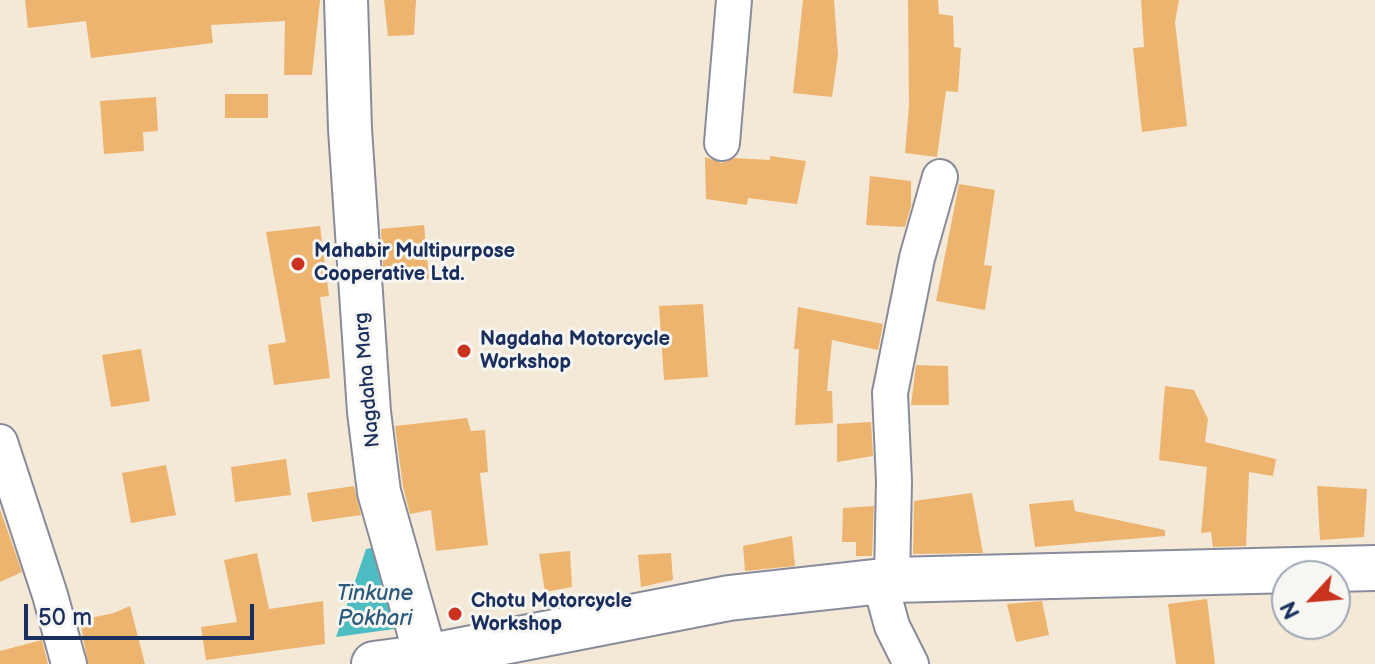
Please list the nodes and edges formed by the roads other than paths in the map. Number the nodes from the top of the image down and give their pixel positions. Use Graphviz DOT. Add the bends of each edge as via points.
graph roads {
  1 [pos="346,0"];
  2 [pos="734,0"];
  3 [pos="722,143"];
  4 [pos="940,177"];
  5 [pos="0,442"];
  6 [pos="1375,568"];
  7 [pos="886,581"];
  8 [pos="426,657"];
  9 [pos="69,664"];
  10 [pos="374,664"];
  11 [pos="911,664"];
  1 -- 8 [label="street, Nagdaha Marg" via="369,412 379,492"];
  2 -- 3 [label="street"];
  4 -- 7 [label="street" via="917,258 890,393 894,481"];
  5 -- 9 [label="street"];
  6 -- 7 [label="main road"];
  7 -- 8 [label="main road" via="729,598"];
  7 -- 11 [label="street" via="892,626"];
  8 -- 10 [label="main road"];
}
